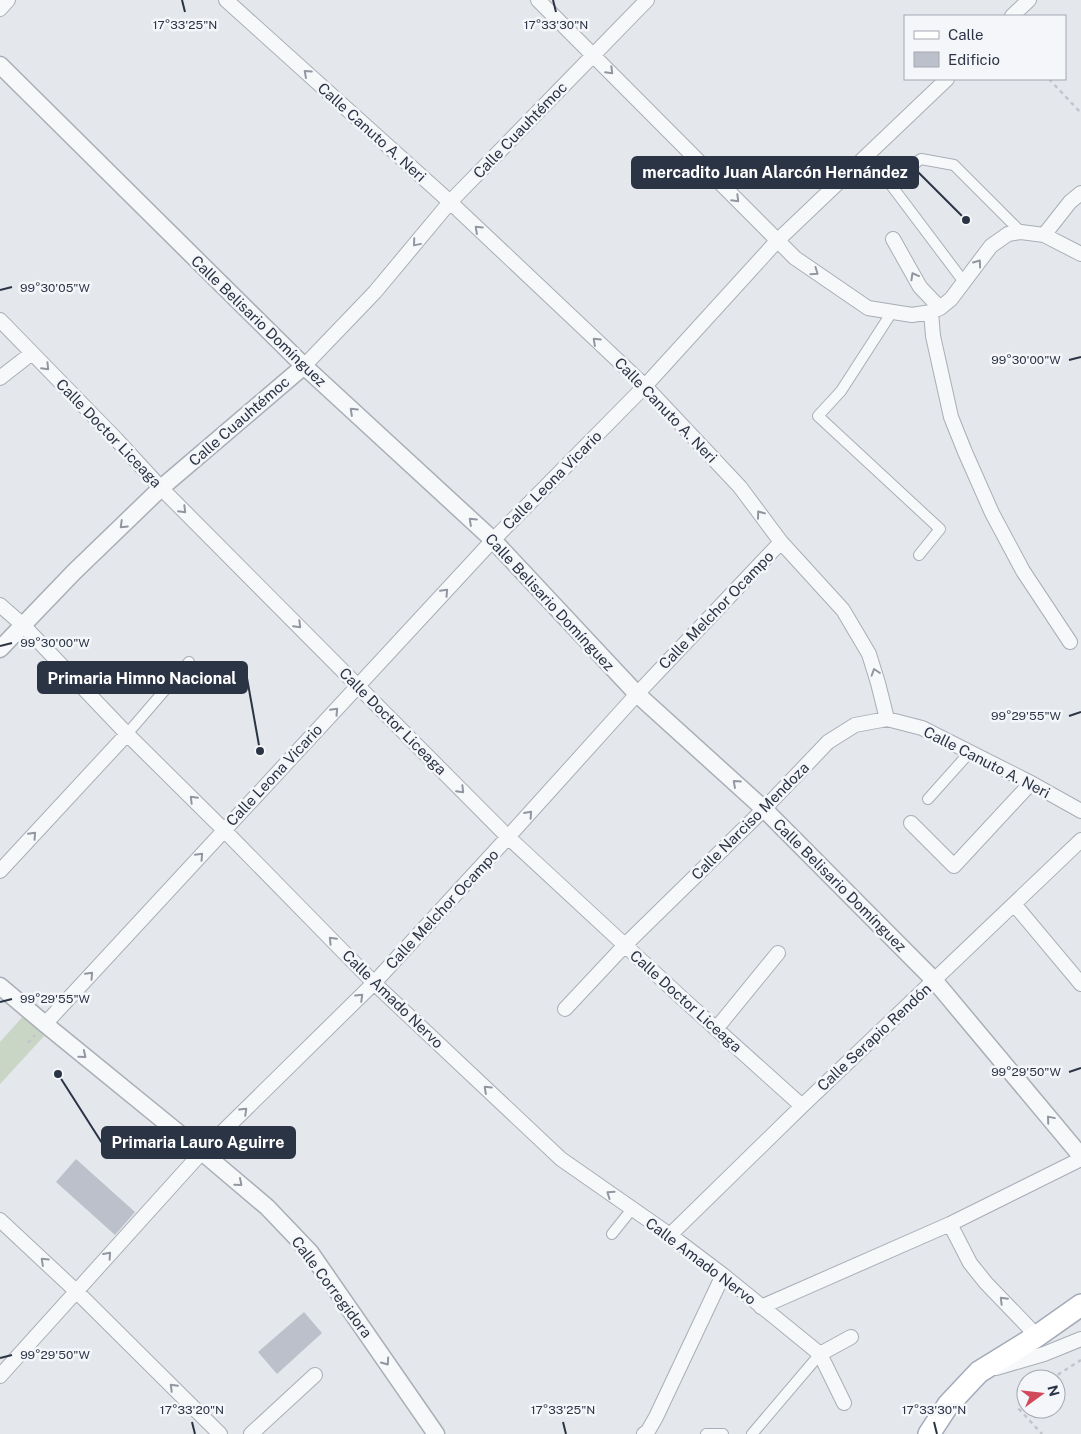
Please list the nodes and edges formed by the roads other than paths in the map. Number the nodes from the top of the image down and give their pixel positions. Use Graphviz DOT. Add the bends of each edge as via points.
graph roads {
  1 [pos="8,0"];
  2 [pos="226,0"];
  3 [pos="538,0"];
  4 [pos="647,0"];
  5 [pos="1029,0"];
  6 [pos="0,9"];
  7 [pos="1013,15"];
  8 [pos="593,55"];
  9 [pos="0,65"];
  10 [pos="946,80"];
  11 [pos="857,164"];
  12 [pos="891,185"];
  13 [pos="1081,193"];
  14 [pos="450,202"];
  15 [pos="1022,232"];
  16 [pos="1044,236"];
  17 [pos="893,239"];
  18 [pos="777,241"];
  19 [pos="1081,254"];
  20 [pos="964,282"];
  21 [pos="935,310"];
  22 [pos="892,312"];
  23 [pos="0,320"];
  24 [pos="32,352"];
  25 [pos="304,366"];
  26 [pos="0,378"];
  27 [pos="645,386"];
  28 [pos="162,488"];
  29 [pos="493,540"];
  30 [pos="781,542"];
  31 [pos="918,555"];
  32 [pos="0,605"];
  33 [pos="24,626"];
  34 [pos="1070,642"];
  35 [pos="0,649"];
  36 [pos="189,662"];
  37 [pos="358,686"];
  38 [pos="637,694"];
  39 [pos="887,719"];
  40 [pos="126,734"];
  41 [pos="970,752"];
  42 [pos="1031,783"];
  43 [pos="928,798"];
  44 [pos="764,808"];
  45 [pos="1081,811"];
  46 [pos="912,823"];
  47 [pos="224,830"];
  48 [pos="508,837"];
  49 [pos="1081,840"];
  50 [pos="0,871"];
  51 [pos="1014,904"];
  52 [pos="625,945"];
  53 [pos="778,953"];
  54 [pos="934,980"];
  55 [pos="374,983"];
  56 [pos="1081,984"];
  57 [pos="0,986"];
  58 [pos="565,1008"];
  59 [pos="45,1024"];
  60 [pos="716,1029"];
  61 [pos="802,1106"];
  62 [pos="202,1152"];
  63 [pos="1081,1157"];
  64 [pos="632,1209"];
  65 [pos="0,1220"];
  66 [pos="950,1224"];
  67 [pos="612,1234"];
  68 [pos="670,1235"];
  69 [pos="723,1275"];
  70 [pos="76,1291"];
  71 [pos="1081,1305"];
  72 [pos="761,1307"];
  73 [pos="1036,1336"];
  74 [pos="851,1337"];
  75 [pos="1081,1339"];
  76 [pos="820,1354"];
  77 [pos="979,1372"];
  78 [pos="0,1376"];
  79 [pos="315,1376"];
  80 [pos="844,1403"];
  81 [pos="220,1434"];
  82 [pos="251,1434"];
  83 [pos="436,1434"];
  84 [pos="644,1434"];
  85 [pos="706,1434"];
  86 [pos="723,1434"];
  87 [pos="752,1434"];
  88 [pos="929,1434"];
  1 -- 6 [label="street"];
  14 -- 2 [label="street, Calle Canuto A. Neri, one-way"];
  3 -- 8 [label="street"];
  4 -- 8 [label="street, Calle Cuauhtémoc"];
  5 -- 7 [label="street"];
  8 -- 14 [label="street, Calle Cuauhtémoc"];
  8 -- 18 [label="street, one-way"];
  9 -- 25 [label="street, Calle Belisario Domínguez"];
  10 -- 11 [label="street, Calle Leona Vicario"];
  11 -- 12 [label="street"];
  11 -- 18 [label="street, Calle Leona Vicario"];
  12 -- 15 [label="street" via="921,159 954,165"];
  12 -- 20 [label="street"];
  13 -- 16 [label="street"];
  14 -- 25 [label="street, Calle Cuauhtémoc, one-way" via="374,292"];
  27 -- 14 [label="street, Calle Canuto A. Neri, one-way"];
  15 -- 16 [label="street"];
  20 -- 15 [label="street, one-way" via="991,246 1008,234"];
  16 -- 19 [label="street"];
  21 -- 17 [label="street, one-way"];
  18 -- 22 [label="street, one-way" via="795,258 868,308"];
  18 -- 27 [label="street, Calle Leona Vicario"];
  20 -- 21 [label="street" via="951,300"];
  21 -- 22 [label="street" via="912,314"];
  21 -- 34 [label="street" via="934,336 951,418 996,522 1023,571"];
  22 -- 31 [label="street" via="841,391 818,416 940,529"];
  23 -- 24 [label="street, Calle Doctor Liceaga"];
  24 -- 26 [label="street"];
  24 -- 28 [label="street, Calle Doctor Liceaga, one-way"];
  25 -- 28 [label="street, Calle Cuauhtémoc"];
  29 -- 25 [label="street, Calle Belisario Domínguez, one-way"];
  27 -- 29 [label="street, Calle Leona Vicario"];
  30 -- 27 [label="street, Calle Canuto A. Neri, one-way" via="740,487"];
  28 -- 33 [label="street, Calle Cuauhtémoc, one-way" via="74,572"];
  28 -- 37 [label="street, Calle Doctor Liceaga, one-way"];
  37 -- 29 [label="street, Calle Leona Vicario, one-way"];
  29 -- 38 [label="street, Calle Belisario Domínguez"];
  30 -- 38 [label="street, Calle Melchor Ocampo"];
  39 -- 30 [label="street, Calle Canuto A. Neri, one-way" via="869,654 843,610"];
  32 -- 33 [label="street, Calle Amado Nervo"];
  33 -- 35 [label="street, Calle Cuauhtémoc"];
  33 -- 40 [label="street, Calle Amado Nervo"];
  36 -- 40 [label="street"];
  47 -- 37 [label="street, Calle Leona Vicario, one-way"];
  37 -- 48 [label="street, Calle Doctor Liceaga, one-way"];
  44 -- 38 [label="street, Calle Belisario Domínguez, one-way"];
  48 -- 38 [label="street, Calle Melchor Ocampo, one-way"];
  39 -- 41 [label="street, Calle Canuto A. Neri" via="922,728"];
  39 -- 44 [label="street, Calle Narciso Mendoza" via="855,725 828,742"];
  47 -- 40 [label="street, Calle Amado Nervo, one-way"];
  50 -- 40 [label="street, one-way"];
  41 -- 42 [label="street, Calle Canuto A. Neri"];
  41 -- 43 [label="street"];
  42 -- 45 [label="street, Calle Canuto A. Neri"];
  42 -- 46 [label="street" via="954,866"];
  44 -- 52 [label="street, Calle Narciso Mendoza"];
  44 -- 54 [label="street, Calle Belisario Domínguez"];
  55 -- 47 [label="street, Calle Amado Nervo, one-way"];
  59 -- 47 [label="street, Calle Leona Vicario, one-way"];
  48 -- 52 [label="street, Calle Doctor Liceaga"];
  48 -- 55 [label="street, Calle Melchor Ocampo"];
  49 -- 51 [label="street, Calle Serapio Rendón"];
  51 -- 54 [label="street, Calle Serapio Rendón"];
  51 -- 56 [label="street"];
  52 -- 58 [label="street, Calle Narciso Mendoza"];
  52 -- 60 [label="street, Calle Doctor Liceaga"];
  53 -- 60 [label="street"];
  54 -- 61 [label="street, Calle Serapio Rendón"];
  63 -- 54 [label="street, Calle Belisario Domínguez, one-way"];
  62 -- 55 [label="street, Calle Melchor Ocampo, one-way"];
  64 -- 55 [label="street, Calle Amado Nervo, one-way" via="561,1159"];
  57 -- 59 [label="street, Calle Corregidora"];
  59 -- 62 [label="street, Calle Corregidora, one-way"];
  60 -- 61 [label="street, Calle Doctor Liceaga"];
  61 -- 68 [label="street, Calle Serapio Rendón"];
  70 -- 62 [label="street, Calle Melchor Ocampo, one-way"];
  62 -- 83 [label="street, Calle Corregidora, one-way" via="267,1207 310,1252"];
  63 -- 66 [label="street"];
  64 -- 67 [label="street"];
  64 -- 68 [label="street, Calle Amado Nervo"];
  70 -- 65 [label="street, one-way"];
  66 -- 72 [label="street"];
  73 -- 66 [label="street, one-way" via="970,1264"];
  68 -- 69 [label="street, Calle Amado Nervo"];
  69 -- 72 [label="street, Calle Amado Nervo"];
  69 -- 84 [label="street" via="656,1417"];
  70 -- 78 [label="street, Calle Melchor Ocampo"];
  81 -- 70 [label="street, one-way"];
  71 -- 73 [label="main road"];
  72 -- 76 [label="street, Calle Amado Nervo"];
  73 -- 77 [label="main road"];
  74 -- 76 [label="street"];
  75 -- 77 [label="street" via="1036,1357"];
  76 -- 80 [label="street"];
  76 -- 87 [label="street"];
  77 -- 88 [label="main road" via="948,1405"];
  79 -- 82 [label="street"];
  85 -- 86 [label="street"];
}
